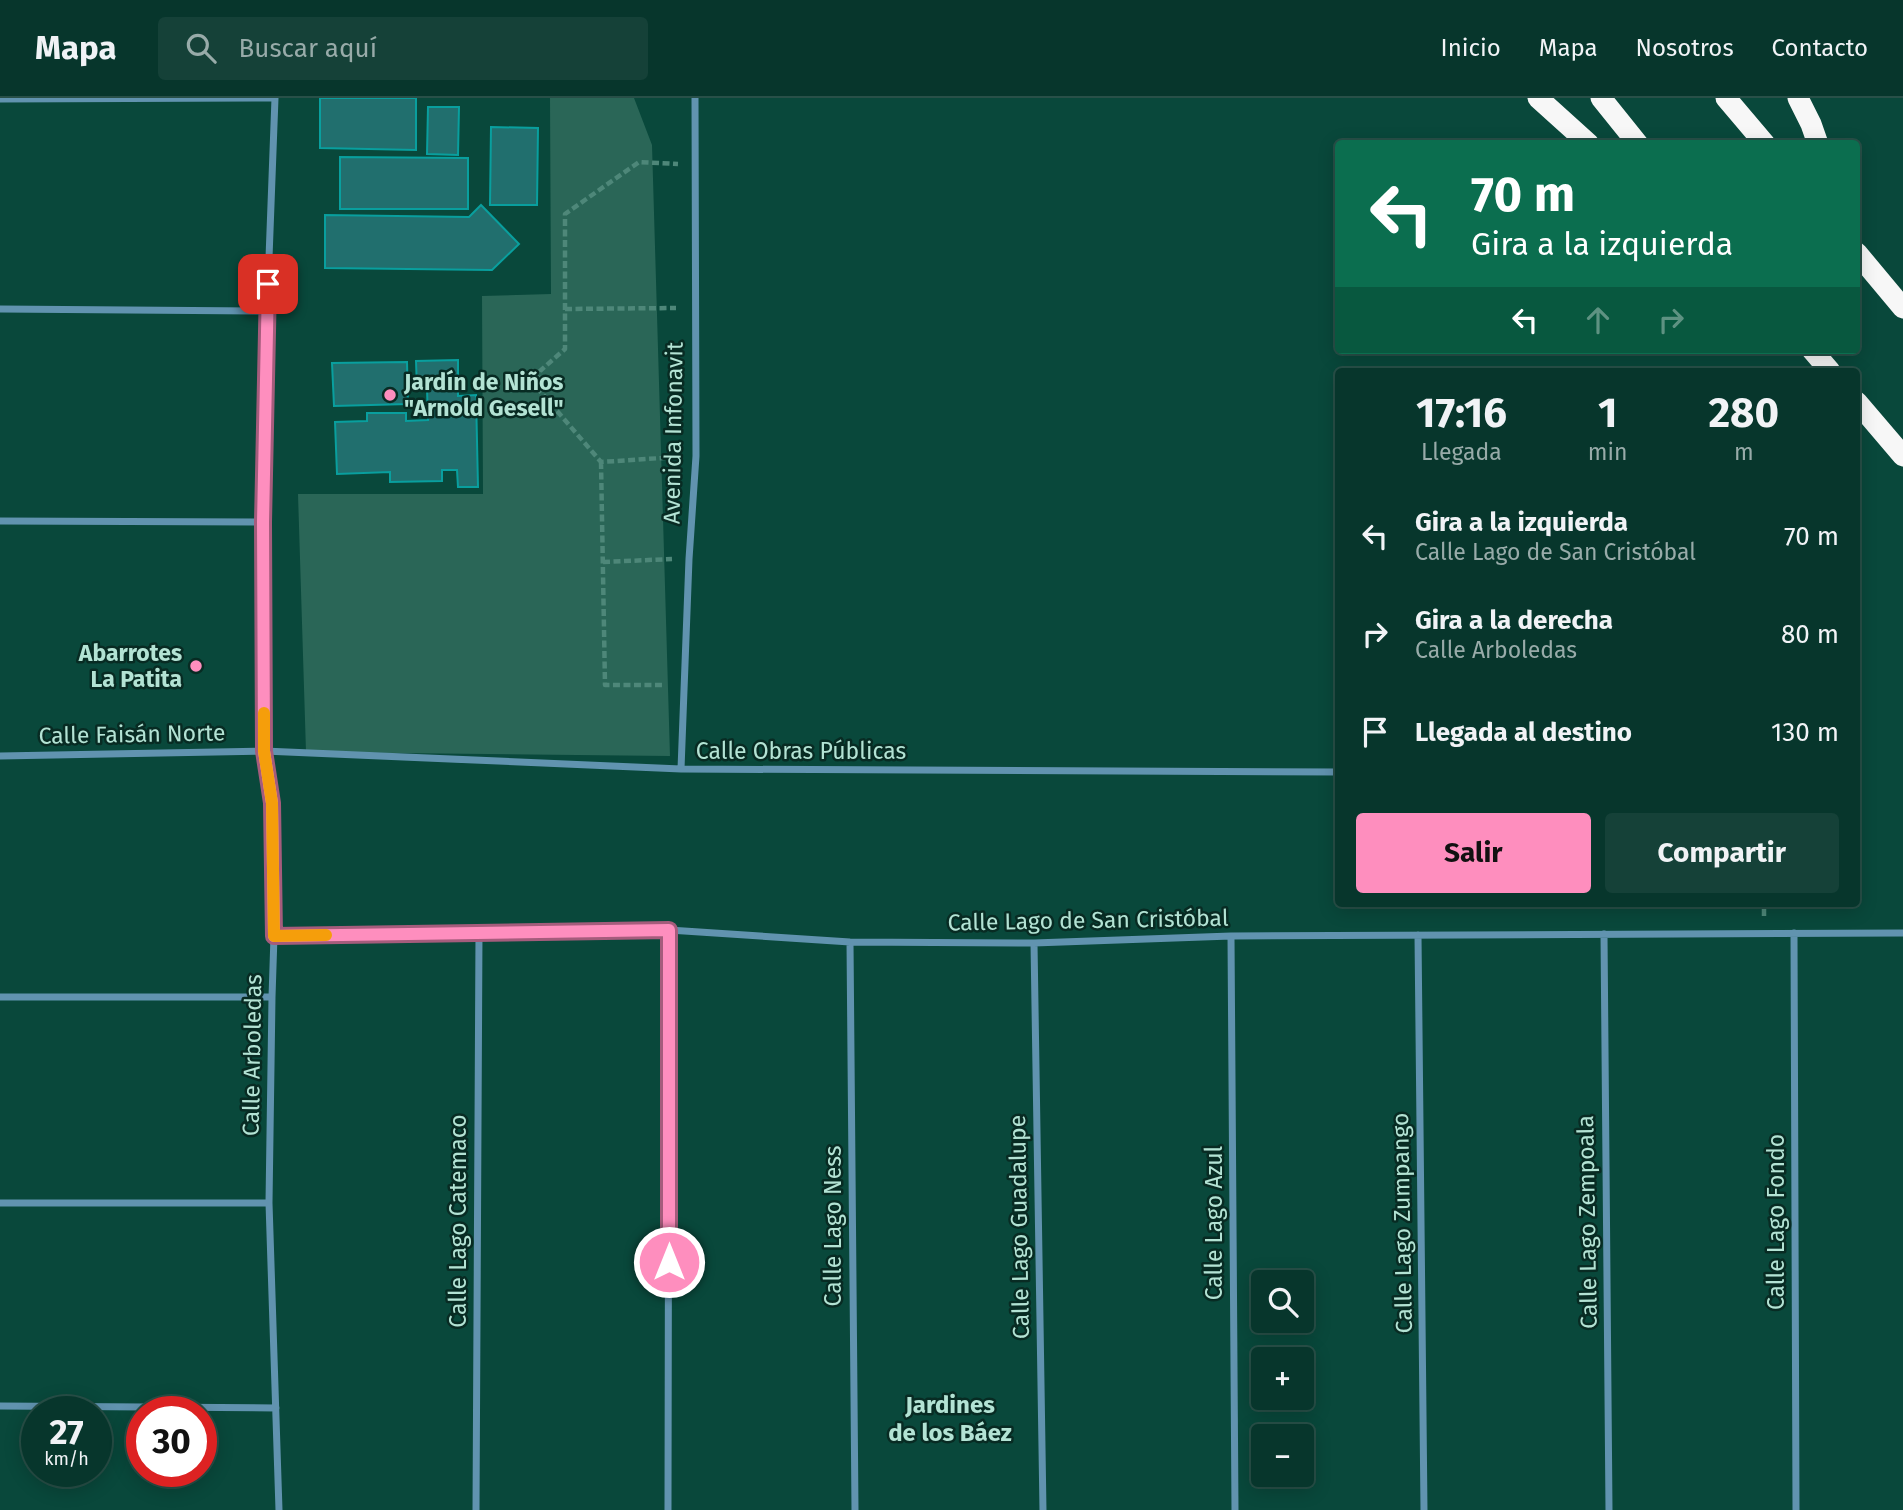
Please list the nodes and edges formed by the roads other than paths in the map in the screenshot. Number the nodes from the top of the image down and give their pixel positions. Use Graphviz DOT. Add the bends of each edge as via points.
graph roads {
  1 [pos="275,98"];
  2 [pos="695,98"];
  3 [pos="1538,98"];
  4 [pos="1601,98"];
  5 [pos="1726,98"];
  6 [pos="1798,98"];
  7 [pos="0,99"];
  8 [pos="1585,140"];
  9 [pos="1635,140"];
  10 [pos="1762,140"];
  11 [pos="1817,140"];
  12 [pos="1860,257"];
  13 [pos="1903,308"];
  14 [pos="0,309"];
  15 [pos="267,311"];
  16 [pos="1815,354"];
  17 [pos="1827,368"];
  18 [pos="1860,406"];
  19 [pos="1903,456"];
  20 [pos="0,521"];
  21 [pos="263,522"];
  22 [pos="264,751"];
  23 [pos="0,756"];
  24 [pos="681,769"];
  25 [pos="1335,772"];
  26 [pos="669,930"];
  27 [pos="479,933"];
  28 [pos="1794,933"];
  29 [pos="1903,933"];
  30 [pos="1604,934"];
  31 [pos="1418,935"];
  32 [pos="274,936"];
  33 [pos="1231,936"];
  34 [pos="850,942"];
  35 [pos="1034,943"];
  36 [pos="0,997"];
  37 [pos="272,997"];
  38 [pos="0,1203"];
  39 [pos="270,1203"];
  40 [pos="0,1406"];
  41 [pos="276,1408"];
  42 [pos="279,1510"];
  43 [pos="476,1510"];
  44 [pos="668,1510"];
  45 [pos="855,1510"];
  46 [pos="1043,1510"];
  47 [pos="1235,1510"];
  48 [pos="1424,1510"];
  49 [pos="1609,1510"];
  50 [pos="1796,1510"];
  1 -- 7 [label="street"];
  1 -- 15 [label="street, Calle Arboledas"];
  2 -- 24 [label="street, Avenida Infonavit" via="696,456"];
  3 -- 8 [label="highway"];
  4 -- 9 [label="highway"];
  5 -- 10 [label="highway"];
  6 -- 11 [label="highway"];
  12 -- 13 [label="highway"];
  14 -- 15 [label="street"];
  15 -- 21 [label="street, Calle Arboledas"];
  16 -- 17 [label="highway"];
  18 -- 19 [label="highway"];
  20 -- 21 [label="street"];
  21 -- 22 [label="street, Calle Arboledas"];
  22 -- 23 [label="street, Calle Faisán Norte"];
  22 -- 24 [label="street, Calle Obras Públicas"];
  22 -- 32 [label="street, Calle Arboledas" via="272,803"];
  24 -- 25 [label="street, Calle Obras Públicas"];
  26 -- 27 [label="street, Calle Lago de San Cristóbal"];
  26 -- 34 [label="street, Calle Lago de San Cristóbal"];
  26 -- 44 [label="street"];
  27 -- 32 [label="street, Calle Lago de San Cristóbal"];
  27 -- 43 [label="street, Calle Lago Catemaco"];
  28 -- 29 [label="street, Calle Lago de San Cristóbal"];
  28 -- 30 [label="street, Calle Lago de San Cristóbal"];
  28 -- 50 [label="street, Calle Lago Fondo"];
  30 -- 31 [label="street, Calle Lago de San Cristóbal"];
  30 -- 49 [label="street, Calle Lago Zempoala"];
  31 -- 33 [label="street, Calle Lago de San Cristóbal"];
  31 -- 48 [label="street, Calle Lago Zumpango"];
  32 -- 37 [label="street, Calle Arboledas"];
  33 -- 35 [label="street, Calle Lago de San Cristóbal"];
  33 -- 47 [label="street, Calle Lago Azul"];
  34 -- 35 [label="street, Calle Lago de San Cristóbal"];
  34 -- 45 [label="street, Calle Lago Ness"];
  35 -- 46 [label="street, Calle Lago Guadalupe"];
  36 -- 37 [label="street"];
  37 -- 39 [label="street, Calle Arboledas"];
  38 -- 39 [label="street"];
  39 -- 41 [label="street, Calle Arboledas"];
  40 -- 41 [label="street"];
  41 -- 42 [label="street, Calle Arboledas"];
}
